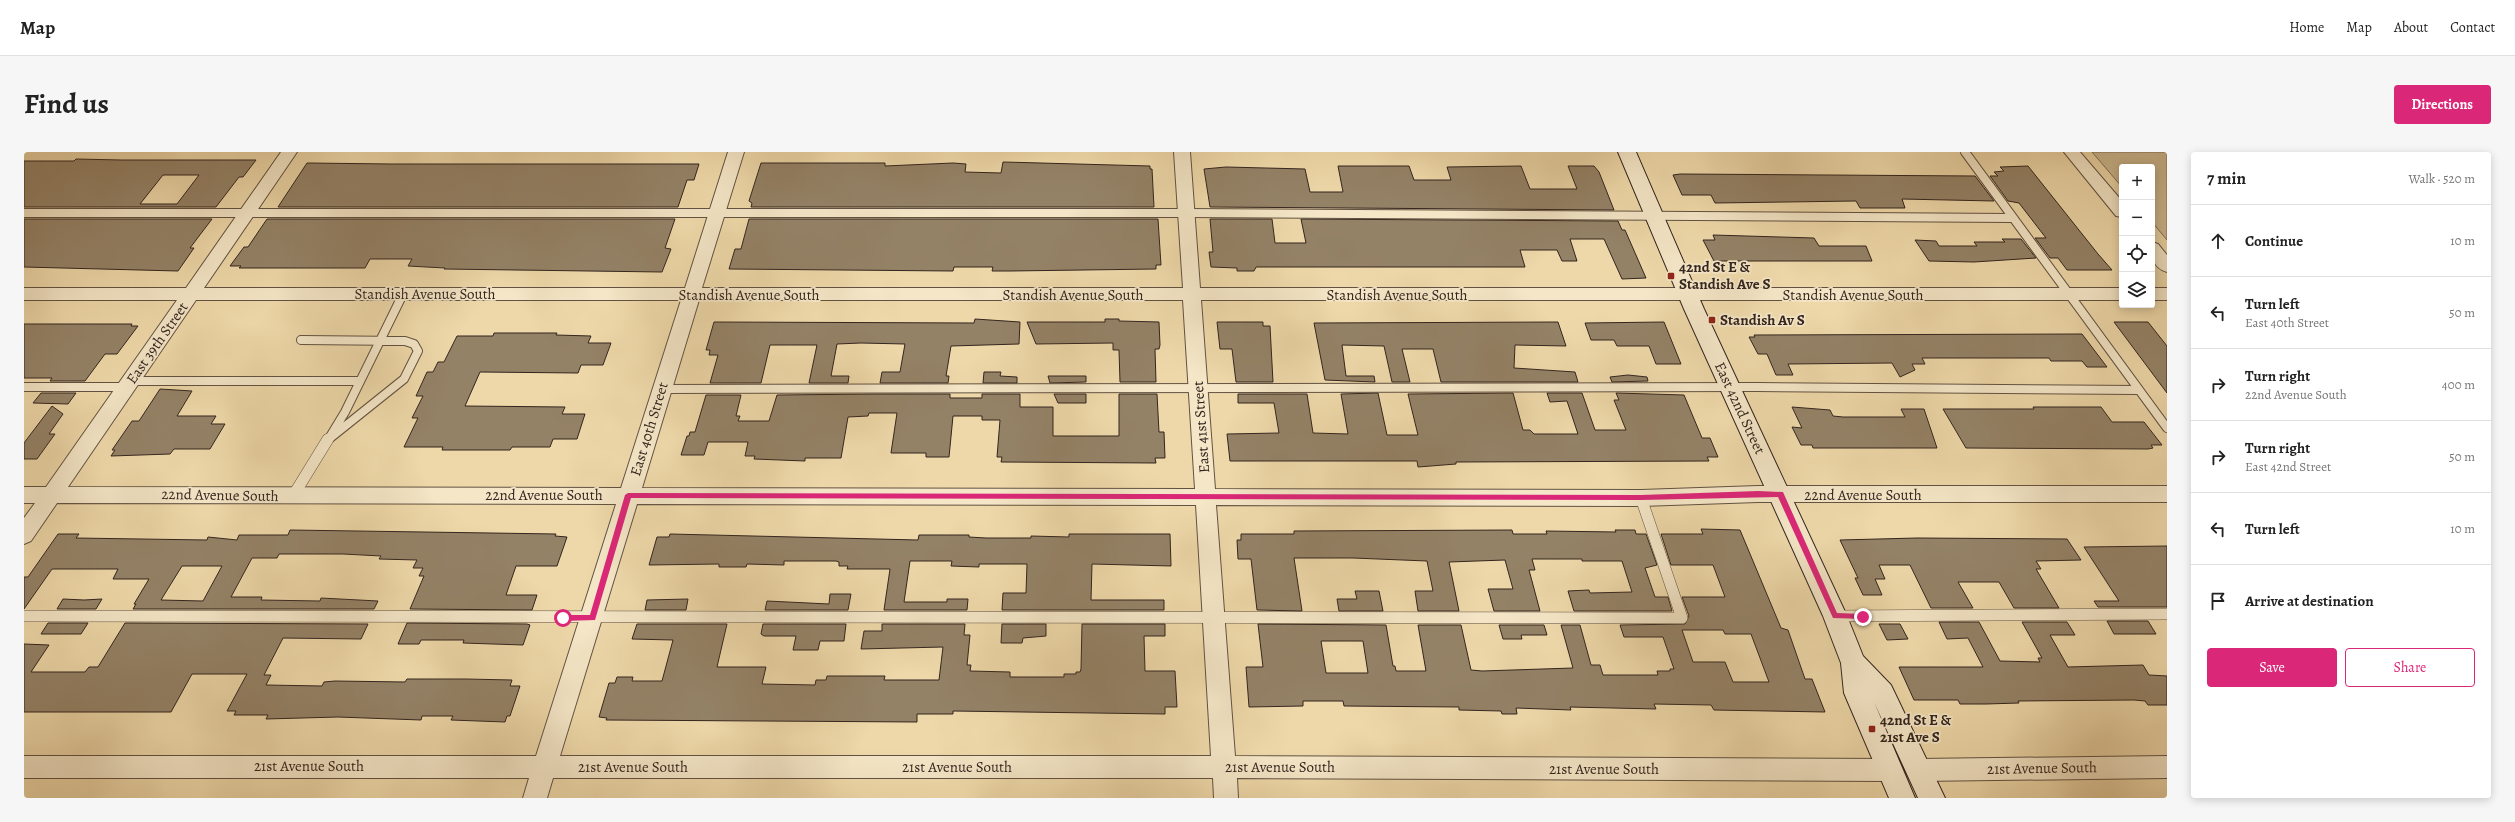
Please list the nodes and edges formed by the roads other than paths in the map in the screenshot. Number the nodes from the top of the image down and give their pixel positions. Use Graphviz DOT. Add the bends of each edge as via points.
graph roads {
  1 [pos="289,152"];
  2 [pos="736,152"];
  3 [pos="1182,152"];
  4 [pos="1627,152"];
  5 [pos="1965,152"];
  6 [pos="2072,152"];
  7 [pos="2119,208"];
  8 [pos="24,213"];
  9 [pos="247,213"];
  10 [pos="1186,213"];
  11 [pos="716,215"];
  12 [pos="1654,217"];
  13 [pos="2012,218"];
  14 [pos="2155,252"];
  15 [pos="2167,266"];
  16 [pos="24,294"];
  17 [pos="191,294"];
  18 [pos="403,294"];
  19 [pos="691,294"];
  20 [pos="2070,294"];
  21 [pos="2119,294"];
  22 [pos="2155,294"];
  23 [pos="2167,294"];
  24 [pos="1192,295"];
  25 [pos="1688,295"];
  26 [pos="381,339"];
  27 [pos="301,340"];
  28 [pos="360,381"];
  29 [pos="128,384"];
  30 [pos="24,388"];
  31 [pos="1731,388"];
  32 [pos="661,389"];
  33 [pos="1198,389"];
  34 [pos="2138,390"];
  35 [pos="2167,428"];
  36 [pos="329,439"];
  37 [pos="52,494"];
  38 [pos="1780,494"];
  39 [pos="2167,494"];
  40 [pos="24,495"];
  41 [pos="628,495"];
  42 [pos="293,496"];
  43 [pos="1205,496"];
  44 [pos="1641,498"];
  45 [pos="24,535"];
  46 [pos="2167,614"];
  47 [pos="24,616"];
  48 [pos="1835,616"];
  49 [pos="1214,617"];
  50 [pos="592,618"];
  51 [pos="1852,663"];
  52 [pos="544,766"];
  53 [pos="1224,766"];
  54 [pos="24,767"];
  55 [pos="2167,767"];
  56 [pos="1889,770"];
  57 [pos="1918,770"];
  58 [pos="535,798"];
  59 [pos="1226,798"];
  60 [pos="1902,798"];
  61 [pos="1932,798"];
  1 -- 9 [label="street, East 39th Street"];
  2 -- 11 [label="street, East 40th Street"];
  3 -- 10 [label="street, East 41st Street"];
  4 -- 12 [label="street, East 42nd Street"];
  5 -- 13 [label="lane"];
  6 -- 7 [label="street"];
  8 -- 9 [label="lane"];
  9 -- 11 [label="lane"];
  9 -- 17 [label="street, East 39th Street"];
  10 -- 11 [label="lane"];
  10 -- 12 [label="lane"];
  10 -- 24 [label="street, East 41st Street"];
  11 -- 19 [label="street, East 40th Street"];
  12 -- 13 [label="lane"];
  12 -- 25 [label="street, East 42nd Street"];
  13 -- 20 [label="lane"];
  14 -- 15 [label="street"];
  16 -- 17 [label="street, Standish Avenue South"];
  17 -- 18 [label="street, Standish Avenue South"];
  17 -- 29 [label="street, East 39th Street"];
  18 -- 19 [label="street, Standish Avenue South"];
  18 -- 26 [label="lane"];
  19 -- 24 [label="street, Standish Avenue South"];
  19 -- 32 [label="street, East 40th Street"];
  20 -- 21 [label="street, Standish Avenue South"];
  20 -- 25 [label="street, Standish Avenue South"];
  20 -- 34 [label="lane"];
  22 -- 23 [label="street"];
  24 -- 25 [label="street, Standish Avenue South"];
  24 -- 33 [label="street, East 41st Street"];
  25 -- 31 [label="street, East 42nd Street"];
  26 -- 27 [label="lane"];
  26 -- 28 [label="lane"];
  26 -- 36 [label="lane" via="414,344 418,351 410,368 394,388"];
  28 -- 29 [label="lane"];
  28 -- 36 [label="lane"];
  29 -- 30 [label="lane"];
  29 -- 37 [label="street, East 39th Street"];
  31 -- 33 [label="lane"];
  31 -- 34 [label="lane"];
  31 -- 38 [label="street, East 42nd Street"];
  32 -- 33 [label="lane"];
  32 -- 41 [label="street, East 40th Street"];
  33 -- 43 [label="street, East 41st Street"];
  34 -- 35 [label="lane"];
  36 -- 42 [label="lane"];
  37 -- 40 [label="street, 22nd Avenue South"];
  37 -- 42 [label="street, 22nd Avenue South"];
  37 -- 45 [label="street, East 39th Street"];
  38 -- 39 [label="street, 22nd Avenue South"];
  38 -- 44 [label="street, 22nd Avenue South"];
  38 -- 48 [label="street, East 42nd Street"];
  41 -- 42 [label="street, 22nd Avenue South"];
  41 -- 43 [label="street, 22nd Avenue South"];
  41 -- 50 [label="street, East 40th Street"];
  43 -- 44 [label="street, 22nd Avenue South"];
  43 -- 49 [label="street, East 41st Street"];
  44 -- 49 [label="lane" via="1682,618"];
  46 -- 48 [label="lane"];
  47 -- 50 [label="lane"];
  48 -- 51 [label="street, East 42nd Street"];
  49 -- 50 [label="lane"];
  49 -- 53 [label="street, East 41st Street"];
  50 -- 52 [label="street, East 40th Street"];
  51 -- 56 [label="street, East 42nd Street" via="1857,693"];
  51 -- 57 [label="street, East 42nd Street" via="1882,693"];
  52 -- 53 [label="street, 21st Avenue South"];
  52 -- 54 [label="street, 21st Avenue South"];
  52 -- 58 [label="street, East 40th Street"];
  53 -- 56 [label="street, 21st Avenue South"];
  53 -- 59 [label="street, East 41st Street"];
  55 -- 57 [label="street, 21st Avenue South"];
  56 -- 60 [label="street, East 42nd Street"];
  57 -- 61 [label="street, East 42nd Street"];
}
